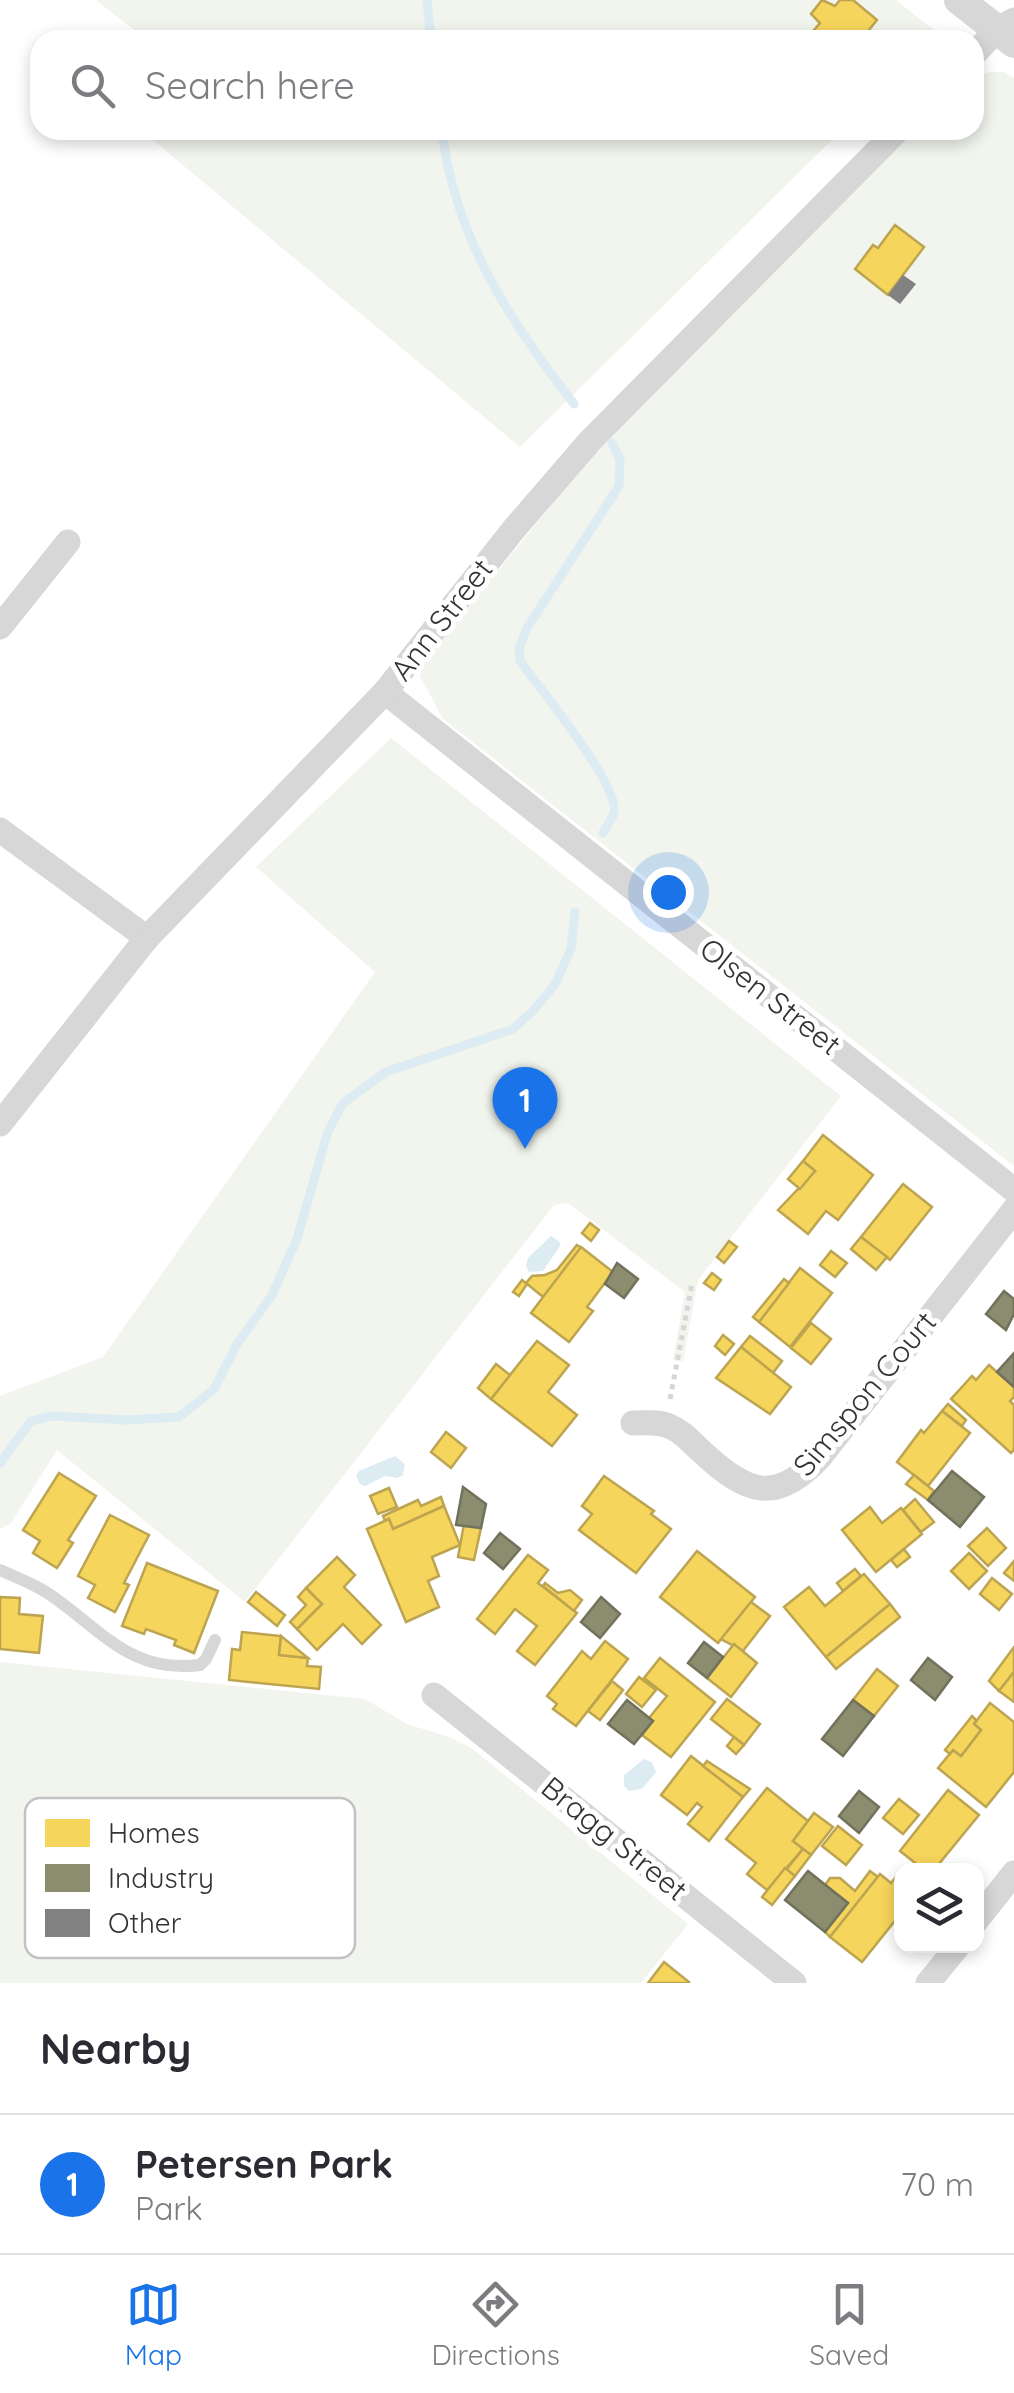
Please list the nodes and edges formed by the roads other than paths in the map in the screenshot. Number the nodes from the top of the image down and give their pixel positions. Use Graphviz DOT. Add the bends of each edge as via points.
graph roads {
  1 [pos="960,0"];
  2 [pos="1009,31"];
  3 [pos="984,47"];
  4 [pos="888,140"];
  5 [pos="68,542"];
  6 [pos="0,626"];
  7 [pos="384,692"];
  8 [pos="0,830"];
  9 [pos="146,938"];
  10 [pos="0,1124"];
  11 [pos="1014,1190"];
  12 [pos="1014,1210"];
  13 [pos="633,1423"];
  14 [pos="0,1570"];
  15 [pos="215,1640"];
  16 [pos="434,1694"];
  17 [pos="1014,1874"];
  18 [pos="984,1912"];
  19 [pos="952,1953"];
  20 [pos="794,1983"];
  21 [pos="928,1983"];
  1 -- 2 [label="street"];
  2 -- 3 [label="street"];
  4 -- 7 [label="street, Ann Street" via="590,441"];
  5 -- 6 [label="street"];
  7 -- 9 [label="street, Ann Street"];
  7 -- 11 [label="street, Olsen Street"];
  8 -- 9 [label="street"];
  9 -- 10 [label="street, Ann Street"];
  12 -- 13 [label="street, Simspon Court" via="820,1457 790,1484 748,1487 682,1433"];
  14 -- 15 [label="lane" via="46,1592 115,1646 147,1660 200,1665"];
  16 -- 20 [label="street, Bragg Street"];
  17 -- 18 [label="street"];
  19 -- 21 [label="street"];
}
